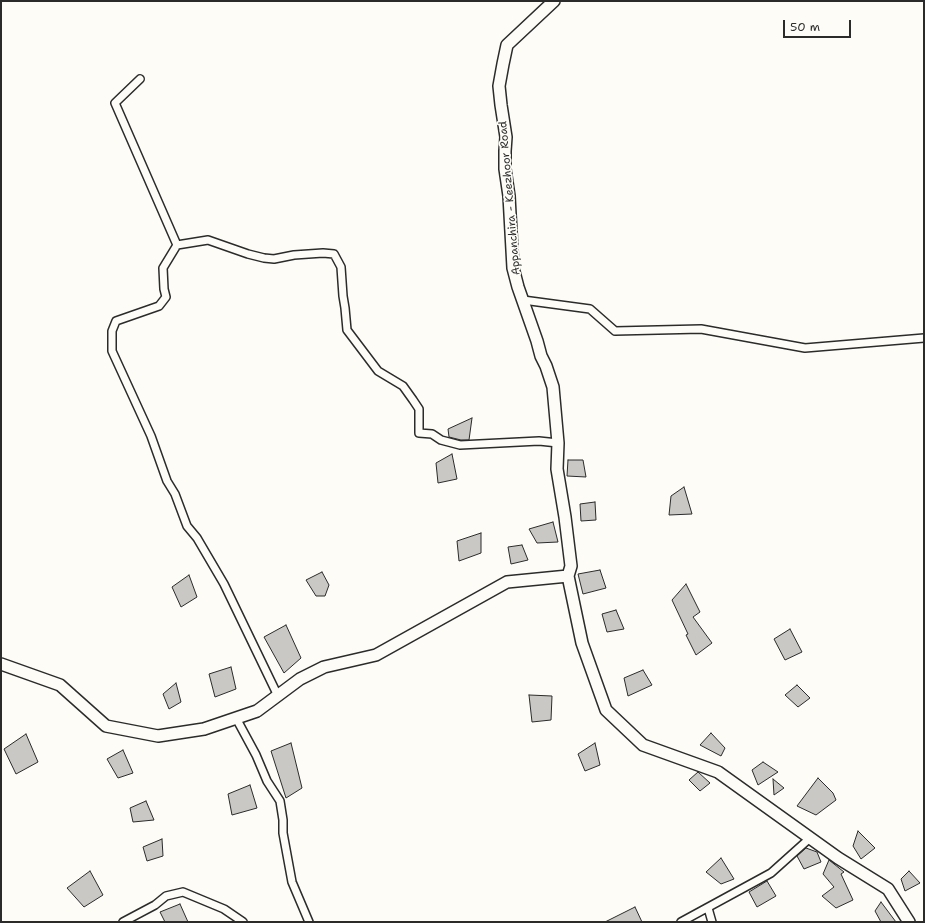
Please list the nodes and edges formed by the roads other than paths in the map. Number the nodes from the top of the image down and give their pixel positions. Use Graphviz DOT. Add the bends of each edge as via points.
graph roads {
  1 [pos="554,1"];
  2 [pos="140,79"];
  3 [pos="177,245"];
  4 [pos="523,300"];
  5 [pos="924,338"];
  6 [pos="558,443"];
  7 [pos="568,576"];
  8 [pos="1,664"];
  9 [pos="278,696"];
  10 [pos="236,718"];
  11 [pos="810,838"];
  12 [pos="708,908"];
  13 [pos="123,922"];
  14 [pos="243,922"];
  15 [pos="307,922"];
  16 [pos="681,922"];
  17 [pos="712,922"];
  18 [pos="909,922"];
  1 -- 4 [label="main road, Appanchira - Keezhoor Road" via="507,45 500,86 500,105 506,137 505,169 513,268"];
  2 -- 3 [label="street" via="115,103"];
  3 -- 6 [label="street" via="208,240 269,259 294,255 334,254 341,268 347,330 378,371 403,386 413,400 419,409 419,433 432,434 460,445 539,441"];
  3 -- 9 [label="street" via="163,268 166,297 160,306 116,321 112,331 112,351 151,436 187,526 224,584"];
  4 -- 5 [label="street" via="590,309 615,331 701,330 805,348"];
  4 -- 6 [label="main road, Appanchira - Keezhoor Road" via="540,356 553,387"];
  6 -- 7 [label="main road, Appanchira - Keezhoor Road" via="557,469 566,517 571,566"];
  7 -- 9 [label="main road" via="507,582 376,655 324,666 300,679"];
  7 -- 11 [label="main road, Appanchira - Keezhoor Road" via="582,643 606,710 643,745 718,772"];
  8 -- 10 [label="main road" via="60,685 106,726 158,736 204,729"];
  9 -- 10 [label="main road" via="257,711"];
  10 -- 15 [label="street" via="267,781 280,801 292,882"];
  11 -- 12 [label="street" via="771,873"];
  11 -- 18 [label="main road, Appanchira - Keezhoor Road" via="888,889"];
  12 -- 16 [label="street"];
  12 -- 17 [label="street"];
  13 -- 14 [label="street" via="155,905 166,896 183,892 224,909"];
}
